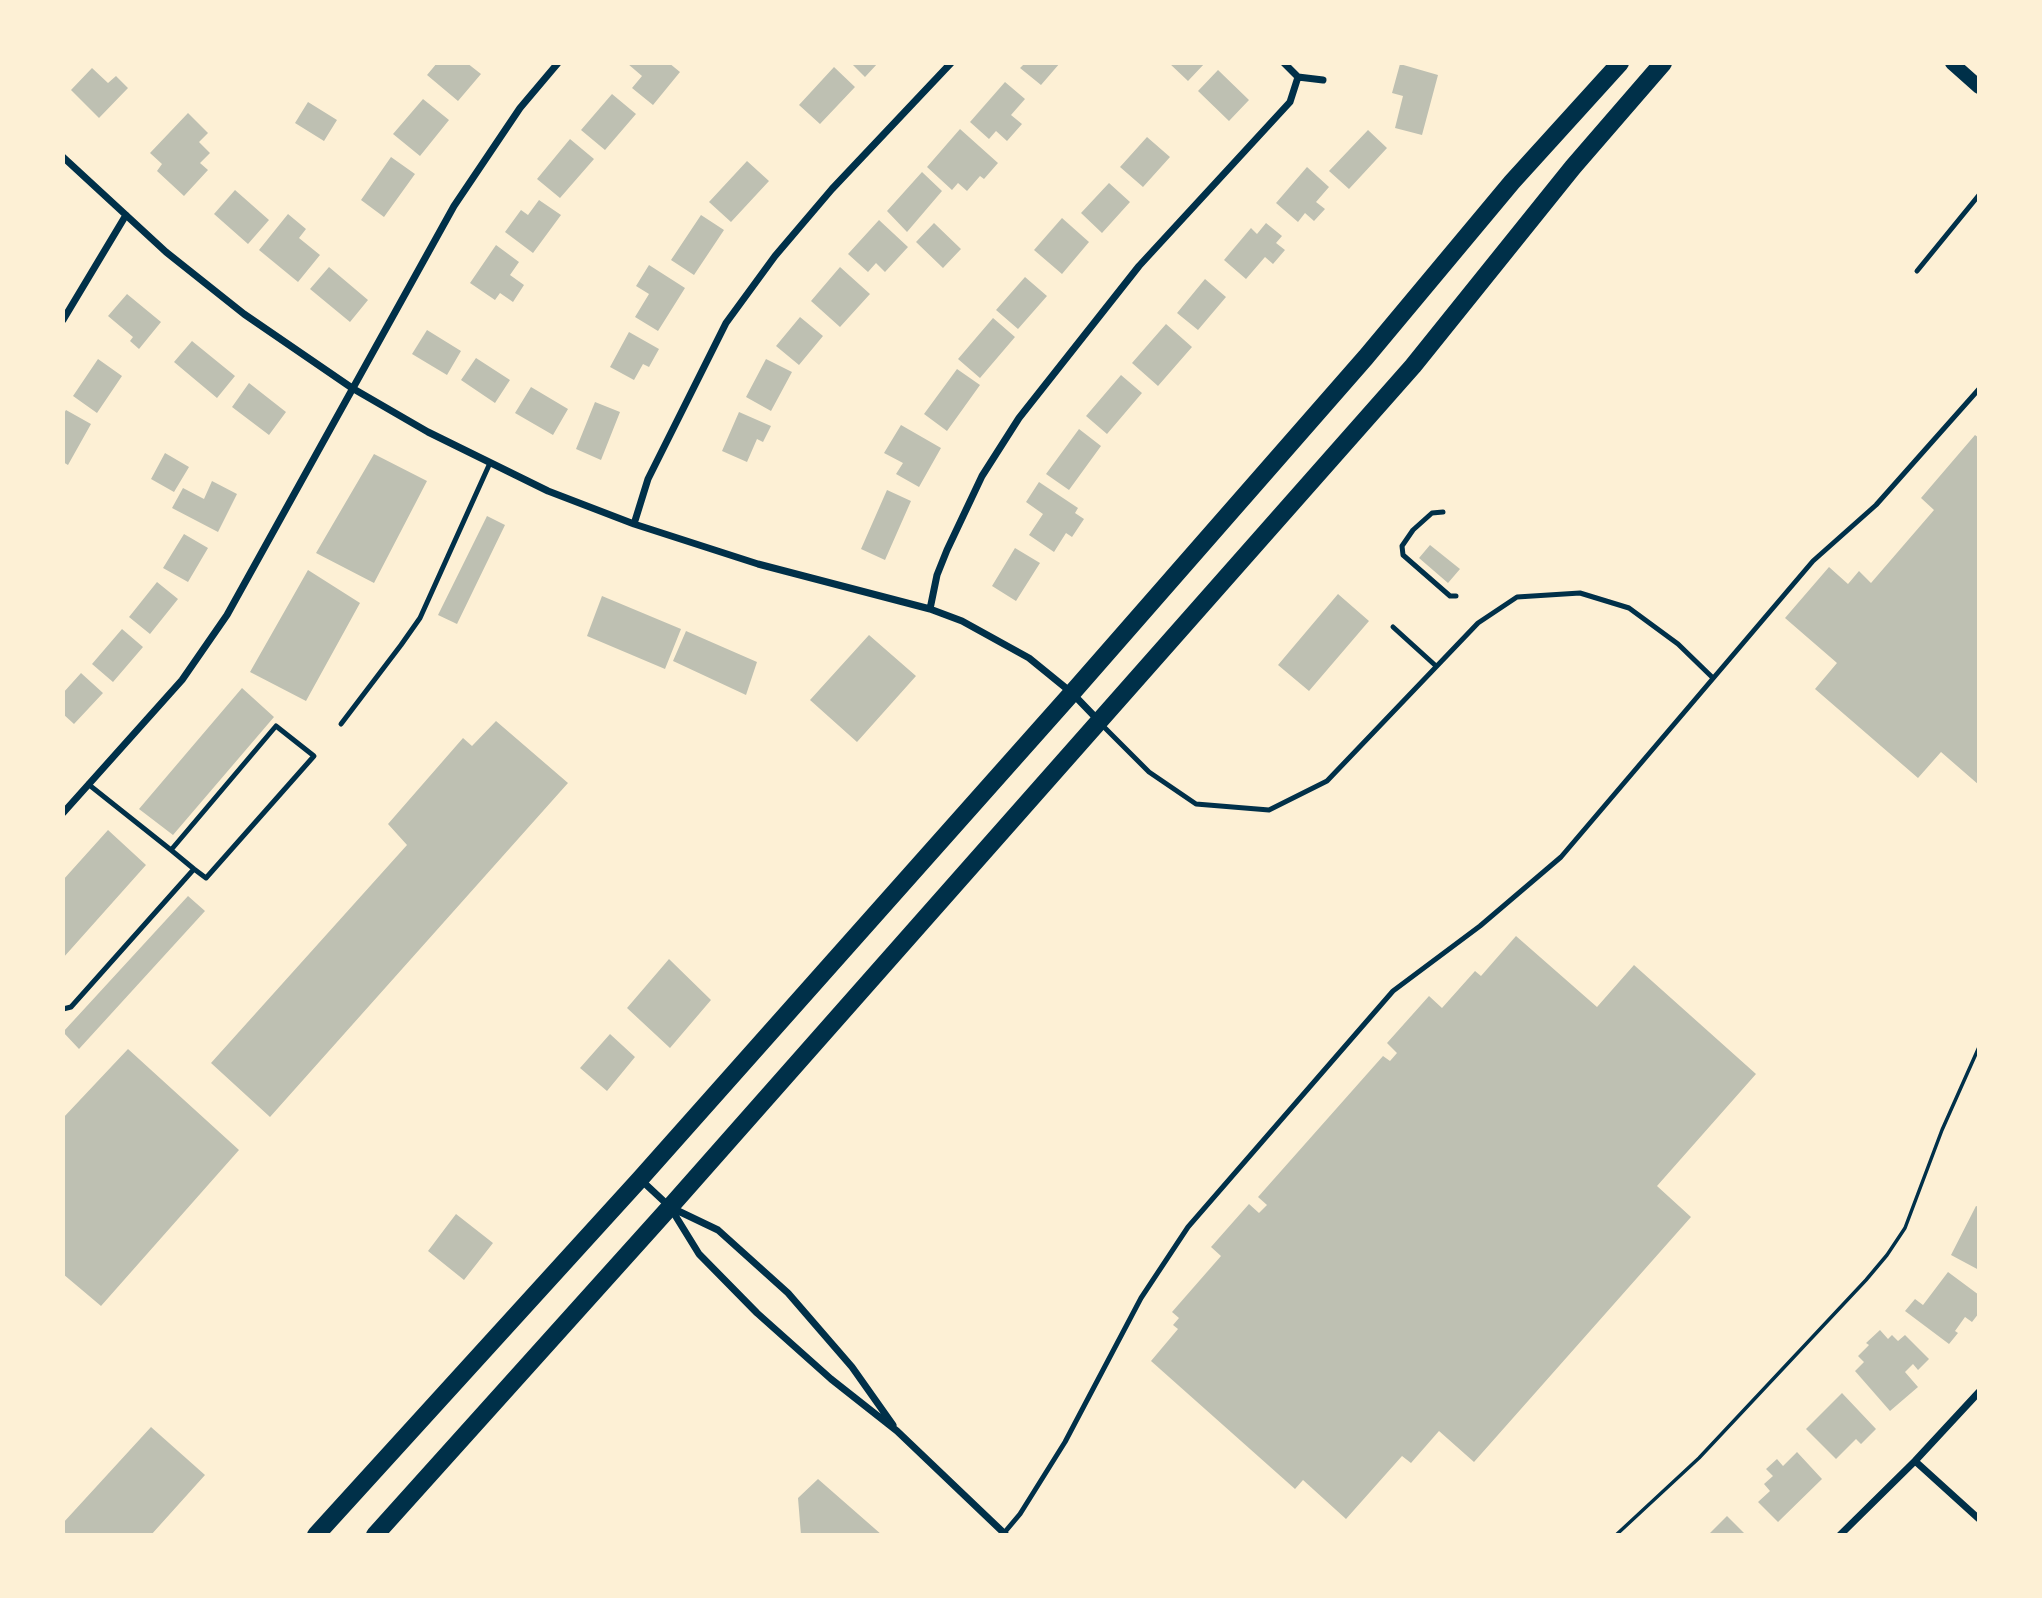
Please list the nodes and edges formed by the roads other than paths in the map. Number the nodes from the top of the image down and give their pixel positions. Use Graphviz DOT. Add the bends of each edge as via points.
graph roads {
  1 [pos="558,63"];
  2 [pos="951,63"];
  3 [pos="1284,63"];
  4 [pos="1620,63"];
  5 [pos="1663,63"];
  6 [pos="1952,63"];
  7 [pos="1298,77"];
  8 [pos="1323,80"];
  9 [pos="1979,87"];
  10 [pos="63,157"];
  11 [pos="1979,195"];
  12 [pos="126,215"];
  13 [pos="1916,271"];
  14 [pos="63,320"];
  15 [pos="352,388"];
  16 [pos="1979,389"];
  17 [pos="490,463"];
  18 [pos="1443,512"];
  19 [pos="634,524"];
  20 [pos="1456,596"];
  21 [pos="930,609"];
  22 [pos="1393,627"];
  23 [pos="1436,666"];
  24 [pos="1713,678"];
  25 [pos="1072,693"];
  26 [pos="1100,723"];
  27 [pos="341,724"];
  28 [pos="88,784"];
  29 [pos="63,813"];
  30 [pos="171,850"];
  31 [pos="194,869"];
  32 [pos="63,1009"];
  33 [pos="640,1179"];
  34 [pos="670,1208"];
  35 [pos="1979,1392"];
  36 [pos="897,1431"];
  37 [pos="1915,1461"];
  38 [pos="1979,1518"];
  39 [pos="1005,1534"];
  40 [pos="316,1535"];
  41 [pos="375,1535"];
  42 [pos="1840,1535"];
  1 -- 15 [label="street" via="520,108 454,206"];
  2 -- 19 [label="street" via="832,189 726,323 648,479"];
  3 -- 7 [label="street"];
  4 -- 25 [label="main road" via="1511,182 1366,357"];
  5 -- 26 [label="main road" via="1413,366"];
  6 -- 9 [label="main road"];
  7 -- 8 [label="street"];
  7 -- 21 [label="street" via="1290,102 1139,266 1019,418 982,476 947,550"];
  10 -- 12 [label="street"];
  11 -- 13 [label="lane"];
  12 -- 14 [label="street"];
  12 -- 15 [label="street" via="244,314"];
  15 -- 17 [label="street"];
  15 -- 28 [label="street" via="227,615 182,680"];
  16 -- 24 [label="lane" via="1876,505 1813,561"];
  17 -- 19 [label="street"];
  17 -- 27 [label="lane" via="420,618"];
  18 -- 20 [label="lane" via="1432,513 1413,530 1402,546 1403,555 1450,596"];
  19 -- 21 [label="street" via="758,564"];
  21 -- 25 [label="street" via="1029,658"];
  22 -- 23 [label="lane"];
  23 -- 24 [label="lane" via="1478,623 1517,597 1580,593 1629,608 1678,644"];
  23 -- 26 [label="lane" via="1327,781 1269,810 1196,804 1149,772"];
  24 -- 39 [label="lane" via="1561,857 1393,991 1188,1227 1141,1298 1065,1442"];
  25 -- 26 [label="street"];
  25 -- 33 [label="main road"];
  26 -- 34 [label="main road"];
  28 -- 29 [label="street"];
  28 -- 30 [label="lane"];
  30 -- 31 [label="lane"];
  30 -- 31 [label="lane" via="276,726 314,756 206,878"];
  31 -- 32 [label="lane" via="71,1007"];
  33 -- 34 [label="street"];
  33 -- 40 [label="main road"];
  34 -- 36 [label="street" via="699,1254 757,1313"];
  34 -- 36 [label="street" via="718,1230 788,1293 852,1367"];
  34 -- 41 [label="main road"];
  35 -- 37 [label="street"];
  36 -- 39 [label="street"];
  37 -- 38 [label="street"];
  37 -- 42 [label="street"];
}
